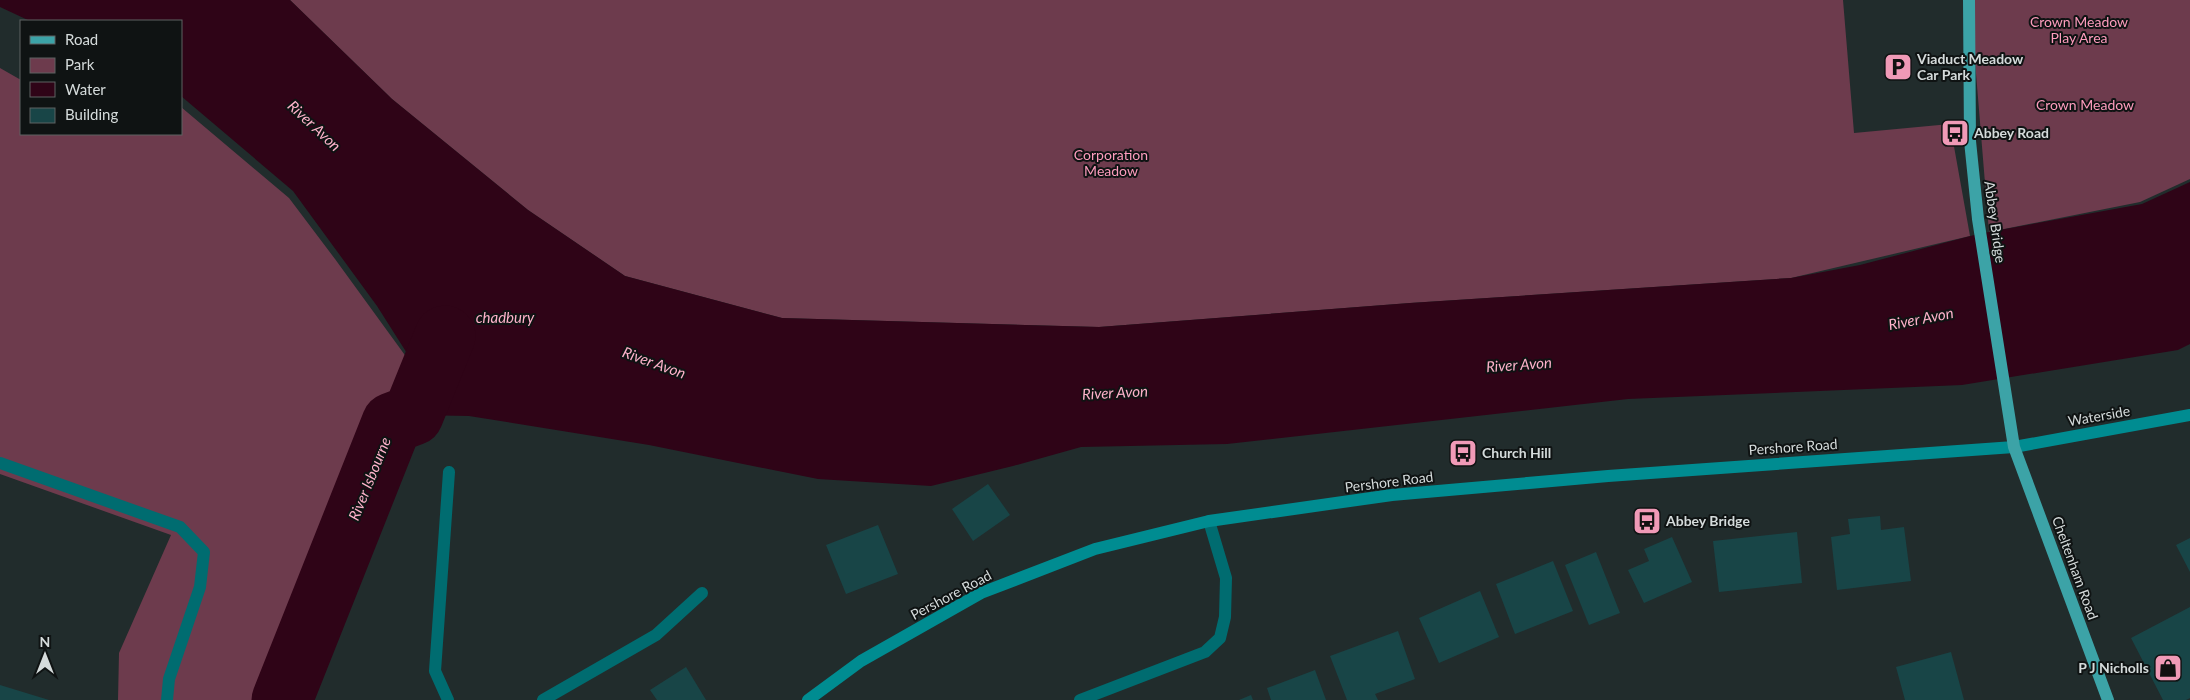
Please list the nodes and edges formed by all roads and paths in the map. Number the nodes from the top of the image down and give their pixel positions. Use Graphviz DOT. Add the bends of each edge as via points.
graph roads {
  1 [pos="1969,0"];
  2 [pos="2190,415"];
  3 [pos="2014,447"];
  4 [pos="0,462"];
  5 [pos="449,472"];
  6 [pos="1209,521"];
  7 [pos="702,593"];
  8 [pos="167,700"];
  9 [pos="448,700"];
  10 [pos="543,700"];
  11 [pos="808,700"];
  12 [pos="1080,700"];
  13 [pos="2108,700"];
  1 -- 3 [label="main road, Abbey Bridge" via="1970,141 1978,219"];
  2 -- 3 [label="main road, Waterside"];
  3 -- 6 [label="main road, Pershore Road" via="1421,492"];
  3 -- 13 [label="main road, Cheltenham Road"];
  4 -- 8 [label="street" via="180,527 204,552 200,587 169,679"];
  5 -- 9 [label="street" via="435,671"];
  6 -- 11 [label="main road, Pershore Road" via="1095,549 981,593 860,661"];
  6 -- 12 [label="street" via="1226,578 1225,617 1220,638 1205,652"];
  7 -- 10 [label="street" via="656,635"];
}
